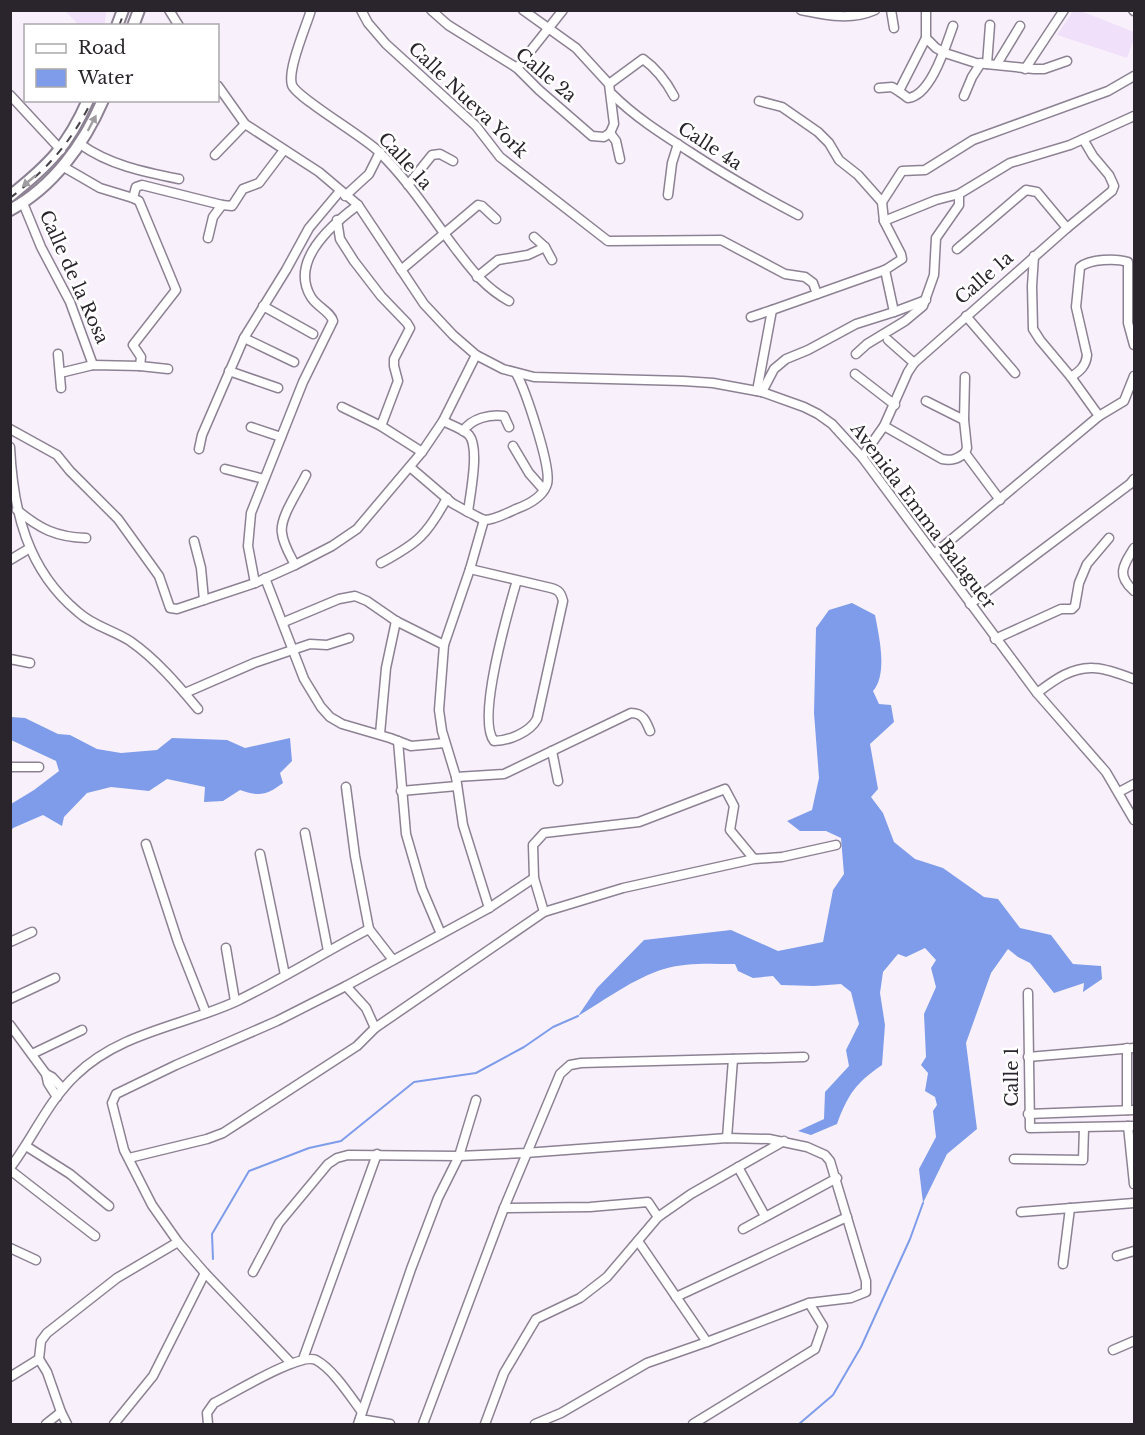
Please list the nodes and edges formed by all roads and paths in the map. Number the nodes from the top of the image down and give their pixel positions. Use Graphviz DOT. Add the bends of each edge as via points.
graph roads {
  1 [pos="169,10"];
  2 [pos="311,10"];
  3 [pos="361,10"];
  4 [pos="431,10"];
  5 [pos="523,10"];
  6 [pos="563,10"];
  7 [pos="801,10"];
  8 [pos="875,10"];
  9 [pos="891,10"];
  10 [pos="926,10"];
  11 [pos="1064,10"];
  12 [pos="178,24"];
  13 [pos="953,26"];
  14 [pos="990,26"];
  15 [pos="1020,26"];
  16 [pos="549,28"];
  17 [pos="894,28"];
  18 [pos="926,38"];
  19 [pos="945,53"];
  20 [pos="1067,61"];
  21 [pos="984,63"];
  22 [pos="997,64"];
  23 [pos="517,68"];
  24 [pos="1025,69"];
  25 [pos="1134,76"];
  26 [pos="609,84"];
  27 [pos="219,87"];
  28 [pos="879,88"];
  29 [pos="900,92"];
  30 [pos="612,94"];
  31 [pos="10,95"];
  32 [pos="674,96"];
  33 [pos="964,96"];
  34 [pos="759,101"];
  35 [pos="86,102"];
  36 [pos="102,102"];
  37 [pos="1134,116"];
  38 [pos="245,124"];
  39 [pos="610,134"];
  40 [pos="1083,139"];
  41 [pos="80,144"];
  42 [pos="678,144"];
  43 [pos="61,150"];
  44 [pos="284,150"];
  45 [pos="380,152"];
  46 [pos="215,155"];
  47 [pos="620,159"];
  48 [pos="453,162"];
  49 [pos="62,166"];
  50 [pos="179,179"];
  51 [pos="408,185"];
  52 [pos="343,194"];
  53 [pos="959,194"];
  54 [pos="668,195"];
  55 [pos="10,196"];
  56 [pos="133,198"];
  57 [pos="882,202"];
  58 [pos="23,203"];
  59 [pos="222,205"];
  60 [pos="358,205"];
  61 [pos="10,210"];
  62 [pos="798,215"];
  63 [pos="496,219"];
  64 [pos="337,220"];
  65 [pos="884,221"];
  66 [pos="1067,228"];
  67 [pos="444,233"];
  68 [pos="534,237"];
  69 [pos="208,238"];
  70 [pos="545,247"];
  71 [pos="957,249"];
  72 [pos="1034,256"];
  73 [pos="552,260"];
  74 [pos="401,270"];
  75 [pos="885,270"];
  76 [pos="477,277"];
  77 [pos="817,294"];
  78 [pos="926,300"];
  79 [pos="509,301"];
  80 [pos="263,306"];
  81 [pos="772,310"];
  82 [pos="894,312"];
  83 [pos="966,316"];
  84 [pos="751,317"];
  85 [pos="313,334"];
  86 [pos="244,338"];
  87 [pos="888,340"];
  88 [pos="1134,345"];
  89 [pos="58,354"];
  90 [pos="856,354"];
  91 [pos="476,355"];
  92 [pos="294,362"];
  93 [pos="914,363"];
  94 [pos="93,364"];
  95 [pos="140,366"];
  96 [pos="168,369"];
  97 [pos="229,371"];
  98 [pos="60,373"];
  99 [pos="516,373"];
  100 [pos="1015,373"];
  101 [pos="855,374"];
  102 [pos="1134,376"];
  103 [pos="965,377"];
  104 [pos="1071,377"];
  105 [pos="61,388"];
  106 [pos="278,388"];
  107 [pos="760,391"];
  108 [pos="927,400"];
  109 [pos="895,405"];
  110 [pos="342,406"];
  111 [pos="1099,416"];
  112 [pos="964,420"];
  113 [pos="443,421"];
  114 [pos="381,426"];
  115 [pos="884,426"];
  116 [pos="251,427"];
  117 [pos="509,427"];
  118 [pos="10,429"];
  119 [pos="463,431"];
  120 [pos="281,437"];
  121 [pos="513,446"];
  122 [pos="10,447"];
  123 [pos="198,449"];
  124 [pos="422,452"];
  125 [pos="965,453"];
  126 [pos="862,457"];
  127 [pos="410,467"];
  128 [pos="225,469"];
  129 [pos="306,475"];
  130 [pos="264,479"];
  131 [pos="1134,479"];
  132 [pos="544,490"];
  133 [pos="447,498"];
  134 [pos="1000,500"];
  135 [pos="17,509"];
  136 [pos="468,512"];
  137 [pos="484,520"];
  138 [pos="86,538"];
  139 [pos="1109,538"];
  140 [pos="194,541"];
  141 [pos="30,548"];
  142 [pos="1134,548"];
  143 [pos="934,554"];
  144 [pos="10,560"];
  145 [pos="381,563"];
  146 [pos="295,565"];
  147 [pos="470,570"];
  148 [pos="265,578"];
  149 [pos="517,580"];
  150 [pos="255,583"];
  151 [pos="1134,591"];
  152 [pos="204,600"];
  153 [pos="969,604"];
  154 [pos="396,621"];
  155 [pos="284,622"];
  156 [pos="349,638"];
  157 [pos="995,639"];
  158 [pos="444,645"];
  159 [pos="294,651"];
  160 [pos="10,658"];
  161 [pos="30,663"];
  162 [pos="1134,679"];
  163 [pos="185,693"];
  164 [pos="1036,693"];
  165 [pos="198,709"];
  166 [pos="650,731"];
  167 [pos="380,734"];
  168 [pos="398,741"];
  169 [pos="446,743"];
  170 [pos="552,751"];
  171 [pos="39,766"];
  172 [pos="10,767"];
  173 [pos="456,781"];
  174 [pos="558,781"];
  175 [pos="1134,784"];
  176 [pos="346,787"];
  177 [pos="401,791"];
  178 [pos="1119,792"];
  179 [pos="1134,820"];
  180 [pos="305,833"];
  181 [pos="146,844"];
  182 [pos="836,845"];
  183 [pos="260,854"];
  184 [pos="754,859"];
  185 [pos="534,878"];
  186 [pos="489,908"];
  187 [pos="544,912"];
  188 [pos="369,929"];
  189 [pos="32,932"];
  190 [pos="441,934"];
  191 [pos="10,942"];
  192 [pos="226,948"];
  193 [pos="328,951"];
  194 [pos="393,960"];
  195 [pos="285,975"];
  196 [pos="55,978"];
  197 [pos="346,986"];
  198 [pos="1028,993"];
  199 [pos="10,999"];
  200 [pos="235,1001"];
  201 [pos="206,1013"];
  202 [pos="10,1025"];
  203 [pos="375,1028"];
  204 [pos="82,1030"];
  205 [pos="1130,1048"];
  206 [pos="32,1054"];
  207 [pos="1028,1057"];
  208 [pos="804,1058"];
  209 [pos="733,1059"];
  210 [pos="60,1093"];
  211 [pos="476,1100"];
  212 [pos="1131,1110"];
  213 [pos="1028,1114"];
  214 [pos="1131,1126"];
  215 [pos="1084,1128"];
  216 [pos="727,1138"];
  217 [pos="784,1141"];
  218 [pos="26,1146"];
  219 [pos="525,1153"];
  220 [pos="377,1154"];
  221 [pos="459,1156"];
  222 [pos="129,1158"];
  223 [pos="1014,1159"];
  224 [pos="11,1166"];
  225 [pos="738,1167"];
  226 [pos="837,1178"];
  227 [pos="1134,1184"];
  228 [pos="1134,1203"];
  229 [pos="110,1206"];
  230 [pos="504,1208"];
  231 [pos="1070,1208"];
  232 [pos="1021,1212"];
  233 [pos="765,1216"];
  234 [pos="658,1217"];
  235 [pos="847,1217"];
  236 [pos="743,1229"];
  237 [pos="95,1236"];
  238 [pos="638,1241"];
  239 [pos="178,1242"];
  240 [pos="10,1248"];
  241 [pos="1134,1251"];
  242 [pos="1117,1256"];
  243 [pos="36,1260"];
  244 [pos="1063,1264"];
  245 [pos="253,1272"];
  246 [pos="205,1273"];
  247 [pos="676,1297"];
  248 [pos="809,1303"];
  249 [pos="1134,1341"];
  250 [pos="707,1342"];
  251 [pos="1113,1350"];
  252 [pos="39,1359"];
  253 [pos="303,1359"];
  254 [pos="291,1363"];
  255 [pos="10,1377"];
  256 [pos="61,1412"];
  257 [pos="360,1418"];
  258 [pos="46,1425"];
  259 [pos="67,1425"];
  260 [pos="114,1425"];
  261 [pos="208,1425"];
  262 [pos="390,1425"];
  263 [pos="423,1425"];
  264 [pos="485,1425"];
  265 [pos="535,1425"];
  266 [pos="693,1425"];
  1 -- 12 [label="street"];
  2 -- 45 [label="street, Calle 1a" via="291,72 292,85"];
  3 -- 77 [label="street, Calle Nueva York" via="386,44 476,126 500,157 608,241 722,240 785,274 805,277 813,283"];
  4 -- 23 [label="street, Calle 2a"];
  5 -- 16 [label="street"];
  6 -- 16 [label="street"];
  7 -- 8 [label="street" via="845,18"];
  9 -- 17 [label="street"];
  10 -- 18 [label="street"];
  11 -- 24 [label="street"];
  13 -- 19 [label="street"];
  14 -- 21 [label="street"];
  15 -- 22 [label="street"];
  16 -- 23 [label="street"];
  16 -- 26 [label="street" via="576,48"];
  18 -- 19 [label="street"];
  18 -- 29 [label="street"];
  19 -- 21 [label="street"];
  19 -- 29 [label="street" via="927,83 913,97"];
  20 -- 24 [label="street" via="1044,69"];
  21 -- 22 [label="street"];
  21 -- 33 [label="street" via="972,77"];
  22 -- 24 [label="street"];
  23 -- 39 [label="street, Calle 2a" via="592,136"];
  25 -- 57 [label="street" via="1108,91 973,140 925,170 902,171"];
  26 -- 30 [label="street"];
  26 -- 32 [label="street" via="643,59"];
  27 -- 38 [label="street, Avenida Emma Balaguer"];
  28 -- 29 [label="street" via="892,87"];
  30 -- 39 [label="street" via="615,124"];
  30 -- 42 [label="street, Calle 4a" via="636,116"];
  31 -- 43 [label="street"];
  34 -- 57 [label="street" via="782,107 818,132 839,160"];
  35 -- 43 [label="main road"];
  41 -- 36 [label="main road, one-way"];
  37 -- 40 [label="street"];
  38 -- 44 [label="street, Avenida Emma Balaguer"];
  38 -- 46 [label="street"];
  39 -- 47 [label="street"];
  40 -- 53 [label="street" via="1010,163"];
  40 -- 66 [label="street, Calle 1a" via="1114,186"];
  41 -- 49 [label="main road"];
  41 -- 50 [label="street" via="104,159"];
  42 -- 54 [label="street"];
  42 -- 62 [label="street, Calle 4a" via="744,187"];
  43 -- 55 [label="main road, one-way"];
  44 -- 52 [label="street, Avenida Emma Balaguer" via="319,172"];
  44 -- 59 [label="street" via="259,183 243,189 232,206"];
  45 -- 51 [label="street, Calle 1a"];
  45 -- 52 [label="street" via="369,174"];
  48 -- 51 [label="street" via="440,154 432,155"];
  49 -- 56 [label="street" via="100,188"];
  49 -- 58 [label="main road"];
  51 -- 67 [label="street, Calle 1a"];
  52 -- 60 [label="street, Avenida Emma Balaguer"];
  52 -- 80 [label="street" via="309,228"];
  53 -- 65 [label="street"];
  53 -- 78 [label="street" via="959,205 936,238 934,275"];
  56 -- 59 [label="street" via="136,187 142,185"];
  56 -- 95 [label="street" via="140,203 176,291 133,345 141,357"];
  57 -- 65 [label="street"];
  58 -- 61 [label="main road"];
  58 -- 94 [label="street, Calle de la Rosa" via="70,302"];
  59 -- 69 [label="street" via="213,217"];
  60 -- 64 [label="street"];
  60 -- 74 [label="street, Avenida Emma Balaguer"];
  63 -- 67 [label="street" via="478,205"];
  64 -- 114 [label="street" via="340,239 354,261 409,326 394,358 398,381"];
  64 -- 120 [label="street" via="316,245 305,273 312,299 333,321"];
  65 -- 75 [label="street" via="902,259"];
  66 -- 71 [label="street" via="1036,192 1026,190"];
  66 -- 72 [label="street, Calle 1a"];
  67 -- 74 [label="street"];
  67 -- 76 [label="street, Calle 1a"];
  68 -- 70 [label="street"];
  70 -- 73 [label="street"];
  70 -- 76 [label="street" via="528,255 498,260"];
  72 -- 83 [label="street, Calle 1a"];
  72 -- 104 [label="street" via="1033,329"];
  74 -- 91 [label="street, Avenida Emma Balaguer" via="424,304"];
  75 -- 77 [label="street"];
  75 -- 82 [label="street"];
  76 -- 79 [label="street, Calle 1a"];
  77 -- 81 [label="street"];
  78 -- 82 [label="street"];
  78 -- 90 [label="street" via="918,311"];
  80 -- 85 [label="street"];
  80 -- 86 [label="street"];
  81 -- 84 [label="street"];
  81 -- 107 [label="street"];
  82 -- 107 [label="street" via="856,324 786,359 774,369"];
  83 -- 93 [label="street, Calle 1a"];
  83 -- 100 [label="street"];
  86 -- 92 [label="street"];
  86 -- 97 [label="street"];
  87 -- 93 [label="street"];
  88 -- 104 [label="street" via="1128,323 1128,262 1086,263 1080,267 1076,307 1087,355 1083,368"];
  89 -- 98 [label="street"];
  91 -- 99 [label="street, Avenida Emma Balaguer"];
  91 -- 113 [label="street"];
  93 -- 109 [label="street, Calle 1a"];
  94 -- 95 [label="street"];
  94 -- 98 [label="street"];
  95 -- 96 [label="street"];
  97 -- 106 [label="street"];
  97 -- 123 [label="street"];
  98 -- 105 [label="street"];
  99 -- 107 [label="street, Avenida Emma Balaguer" via="703,382"];
  99 -- 132 [label="street" via="524,387 545,463 548,481"];
  101 -- 109 [label="street"];
  102 -- 111 [label="street" via="1124,401"];
  103 -- 112 [label="street"];
  104 -- 111 [label="street"];
  107 -- 126 [label="street, Avenida Emma Balaguer" via="818,414"];
  108 -- 112 [label="street"];
  109 -- 115 [label="street, Calle 1a"];
  110 -- 114 [label="street"];
  111 -- 134 [label="street"];
  112 -- 125 [label="street"];
  113 -- 119 [label="street"];
  113 -- 124 [label="street"];
  114 -- 124 [label="street"];
  115 -- 125 [label="street" via="942,459 950,461"];
  115 -- 126 [label="street, Calle 1a"];
  116 -- 120 [label="street"];
  117 -- 119 [label="street" via="504,416 499,415 474,421"];
  118 -- 152 [label="street" via="57,455 118,519 159,576 170,608"];
  119 -- 136 [label="street" via="470,436 474,448"];
  120 -- 130 [label="street"];
  121 -- 132 [label="street"];
  122 -- 135 [label="street"];
  124 -- 127 [label="street"];
  125 -- 134 [label="street"];
  126 -- 143 [label="street, Avenida Emma Balaguer"];
  127 -- 133 [label="street"];
  127 -- 146 [label="street" via="357,529"];
  128 -- 130 [label="street"];
  129 -- 146 [label="street" via="281,525"];
  130 -- 150 [label="street" via="250,513 248,532"];
  131 -- 153 [label="street"];
  132 -- 137 [label="street" via="522,507"];
  133 -- 136 [label="street"];
  133 -- 145 [label="street" via="425,535"];
  134 -- 143 [label="street"];
  135 -- 138 [label="street" via="54,534"];
  135 -- 141 [label="street"];
  136 -- 137 [label="street"];
  137 -- 147 [label="street"];
  139 -- 157 [label="street" via="1087,564 1072,609 1061,609"];
  140 -- 152 [label="street"];
  141 -- 144 [label="street"];
  141 -- 163 [label="street" via="51,586 77,612 96,626 129,640"];
  142 -- 151 [label="street" via="1123,566 1123,577"];
  143 -- 153 [label="street, Avenida Emma Balaguer"];
  146 -- 148 [label="street"];
  147 -- 149 [label="street"];
  147 -- 158 [label="street"];
  148 -- 150 [label="street"];
  148 -- 155 [label="street"];
  149 -- 149 [label="street" via="494,675 490,724 491,737 497,741 523,732 537,719 562,606 562,596 556,589"];
  150 -- 152 [label="street"];
  153 -- 157 [label="street, Avenida Emma Balaguer"];
  154 -- 155 [label="street" via="355,596 339,598"];
  154 -- 158 [label="street"];
  154 -- 167 [label="street" via="386,668"];
  155 -- 159 [label="street"];
  156 -- 159 [label="street" via="327,645 310,644"];
  157 -- 164 [label="street, Avenida Emma Balaguer"];
  158 -- 169 [label="street" via="439,710"];
  159 -- 163 [label="street" via="254,663"];
  159 -- 167 [label="street" via="304,679 330,717"];
  160 -- 161 [label="street"];
  162 -- 164 [label="street" via="1094,667 1077,669"];
  163 -- 165 [label="street"];
  164 -- 178 [label="street, Avenida Emma Balaguer"];
  166 -- 170 [label="street" via="642,715 631,713"];
  167 -- 168 [label="street"];
  168 -- 169 [label="street" via="411,746"];
  168 -- 177 [label="street"];
  169 -- 173 [label="street"];
  170 -- 173 [label="street" via="504,774"];
  170 -- 174 [label="street"];
  171 -- 172 [label="street"];
  173 -- 177 [label="street"];
  173 -- 186 [label="street" via="463,825"];
  175 -- 178 [label="street"];
  176 -- 188 [label="street"];
  177 -- 190 [label="street" via="406,834 422,889"];
  178 -- 179 [label="street, Avenida Emma Balaguer"];
  180 -- 193 [label="street"];
  181 -- 201 [label="street"];
  182 -- 184 [label="street"];
  183 -- 195 [label="street"];
  184 -- 185 [label="street" via="730,830 734,806 725,789 639,822 544,833 533,845"];
  184 -- 187 [label="street" via="623,888"];
  185 -- 186 [label="street"];
  185 -- 187 [label="street"];
  186 -- 190 [label="street"];
  187 -- 203 [label="street"];
  188 -- 193 [label="street"];
  188 -- 194 [label="street"];
  189 -- 191 [label="street"];
  190 -- 194 [label="street"];
  192 -- 200 [label="street"];
  193 -- 195 [label="street"];
  194 -- 197 [label="street"];
  195 -- 200 [label="street"];
  196 -- 199 [label="street"];
  197 -- 203 [label="street" via="366,1008"];
  197 -- 222 [label="street" via="116,1094 112,1103"];
  198 -- 207 [label="street, Calle 1"];
  200 -- 201 [label="street"];
  201 -- 210 [label="street" via="143,1034 100,1056 76,1074"];
  202 -- 206 [label="street"];
  203 -- 222 [label="street" via="357,1046 223,1133"];
  204 -- 206 [label="street"];
  205 -- 207 [label="street"];
  205 -- 212 [label="street"];
  206 -- 210 [label="street"];
  207 -- 213 [label="street, Calle 1"];
  208 -- 209 [label="street"];
  209 -- 216 [label="street"];
  209 -- 219 [label="street" via="570,1065 560,1074"];
  210 -- 218 [label="street"];
  211 -- 221 [label="street"];
  212 -- 213 [label="street"];
  213 -- 215 [label="street, Calle 1" via="1031,1128"];
  214 -- 215 [label="street, Calle 1"];
  214 -- 227 [label="street"];
  215 -- 223 [label="street" via="1083,1160"];
  216 -- 217 [label="street"];
  216 -- 219 [label="street"];
  217 -- 225 [label="street"];
  217 -- 226 [label="street" via="825,1155"];
  218 -- 224 [label="street"];
  218 -- 229 [label="street" via="55,1163"];
  219 -- 221 [label="street"];
  219 -- 230 [label="street"];
  220 -- 221 [label="street"];
  220 -- 245 [label="street" via="348,1155 328,1164 279,1223"];
  220 -- 253 [label="street"];
  221 -- 257 [label="street" via="438,1198"];
  222 -- 239 [label="street" via="152,1205"];
  224 -- 237 [label="street"];
  225 -- 233 [label="street"];
  225 -- 234 [label="street"];
  226 -- 233 [label="street"];
  226 -- 235 [label="street"];
  228 -- 231 [label="street"];
  230 -- 234 [label="street" via="648,1202"];
  230 -- 263 [label="street"];
  231 -- 232 [label="street"];
  231 -- 244 [label="street"];
  233 -- 236 [label="street"];
  234 -- 238 [label="street"];
  235 -- 247 [label="street"];
  235 -- 248 [label="street" via="866,1292 851,1298"];
  238 -- 247 [label="street"];
  238 -- 264 [label="street" via="607,1277 580,1298 536,1319 504,1373"];
  239 -- 246 [label="street"];
  239 -- 252 [label="street" via="117,1278 47,1333 41,1341"];
  240 -- 243 [label="street"];
  241 -- 242 [label="street"];
  246 -- 254 [label="street"];
  246 -- 260 [label="street" via="153,1376"];
  247 -- 250 [label="street"];
  248 -- 250 [label="street"];
  248 -- 266 [label="street" via="823,1326 815,1349"];
  249 -- 251 [label="street"];
  250 -- 265 [label="street" via="647,1363"];
  252 -- 255 [label="street"];
  252 -- 256 [label="street"];
  253 -- 254 [label="street"];
  253 -- 257 [label="street" via="316,1360 335,1377"];
  254 -- 261 [label="street" via="214,1403 207,1413"];
  256 -- 258 [label="street"];
  256 -- 259 [label="street"];
  257 -- 262 [label="street"];
}
